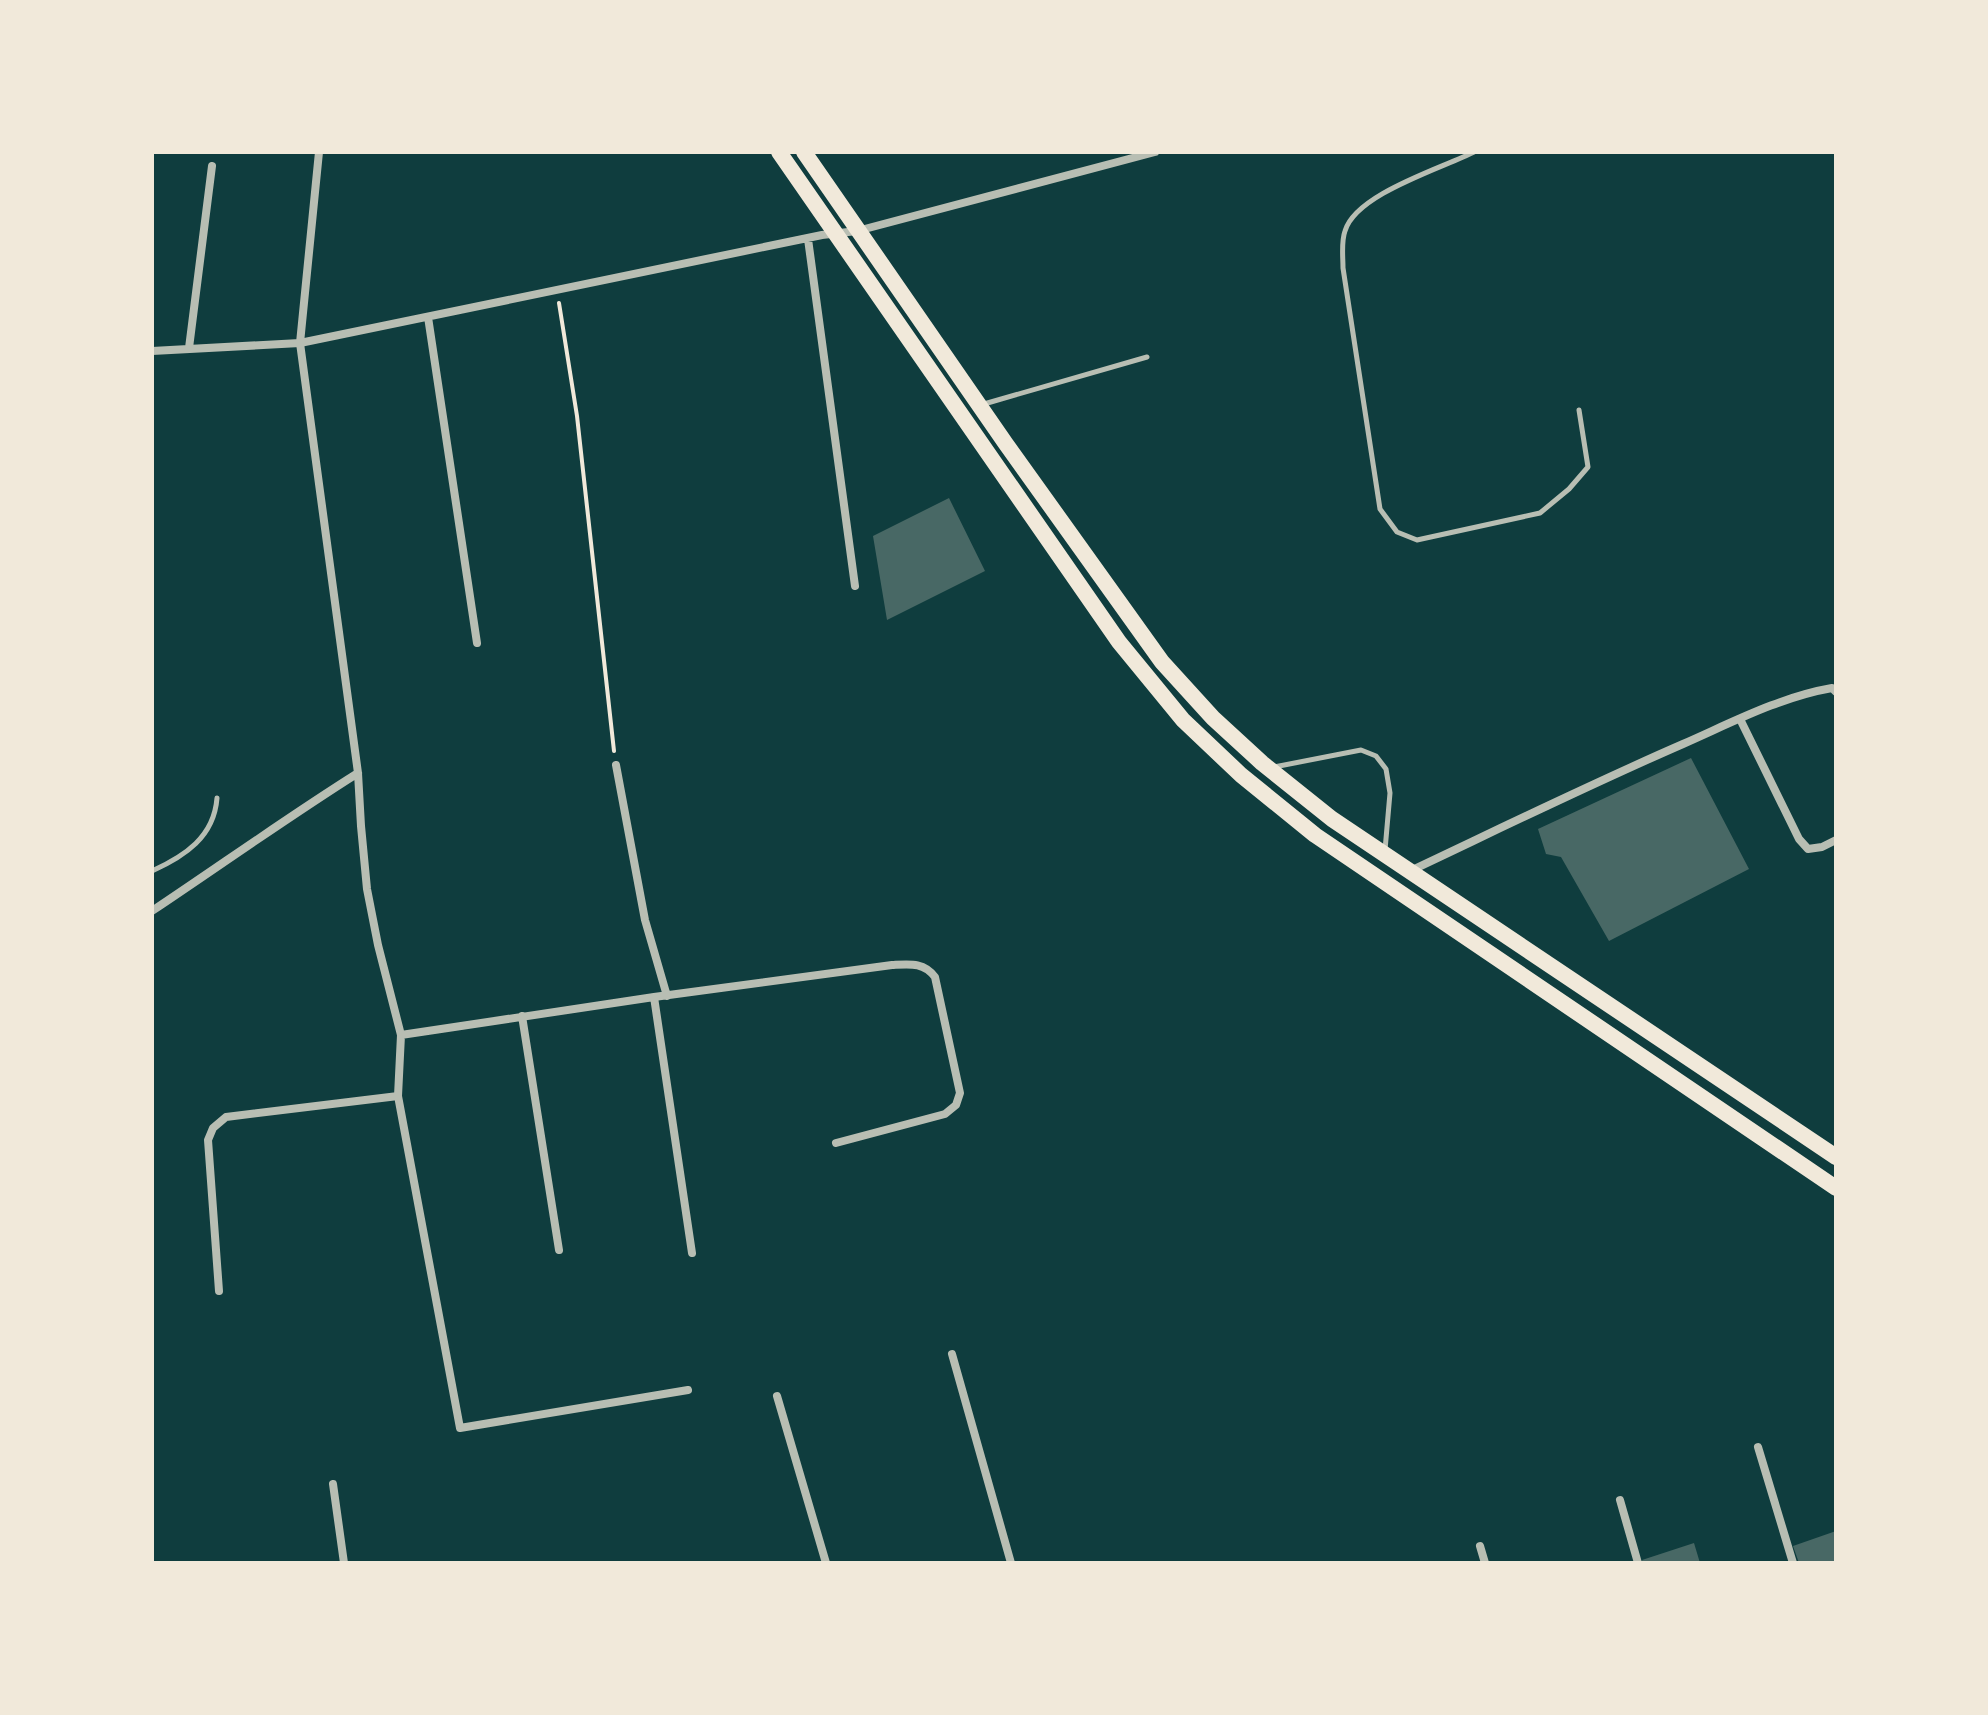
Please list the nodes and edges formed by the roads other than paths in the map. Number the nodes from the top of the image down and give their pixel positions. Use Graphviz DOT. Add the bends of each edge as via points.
graph roads {
  1 [pos="319,152"];
  2 [pos="779,152"];
  3 [pos="804,152"];
  4 [pos="1155,152"];
  5 [pos="1474,152"];
  6 [pos="1124,156"];
  7 [pos="212,166"];
  8 [pos="857,231"];
  9 [pos="835,234"];
  10 [pos="808,239"];
  11 [pos="428,317"];
  12 [pos="300,343"];
  13 [pos="189,348"];
  14 [pos="152,351"];
  15 [pos="1147,357"];
  16 [pos="979,406"];
  17 [pos="1579,410"];
  18 [pos="855,586"];
  19 [pos="477,643"];
  20 [pos="1836,692"];
  21 [pos="1740,719"];
  22 [pos="616,765"];
  23 [pos="1268,768"];
  24 [pos="358,773"];
  25 [pos="217,798"];
  26 [pos="1836,840"];
  27 [pos="1384,855"];
  28 [pos="152,871"];
  29 [pos="1409,872"];
  30 [pos="152,911"];
  31 [pos="667,996"];
  32 [pos="654,997"];
  33 [pos="522,1016"];
  34 [pos="401,1035"];
  35 [pos="398,1096"];
  36 [pos="836,1143"];
  37 [pos="1836,1157"];
  38 [pos="1836,1188"];
  39 [pos="559,1250"];
  40 [pos="692,1253"];
  41 [pos="219,1291"];
  42 [pos="952,1354"];
  43 [pos="688,1390"];
  44 [pos="777,1396"];
  45 [pos="1758,1447"];
  46 [pos="333,1484"];
  47 [pos="1620,1500"];
  48 [pos="1480,1546"];
  49 [pos="344,1563"];
  50 [pos="826,1563"];
  51 [pos="1011,1563"];
  52 [pos="1485,1563"];
  53 [pos="1638,1563"];
  54 [pos="1793,1563"];
  1 -- 12 [label="street"];
  2 -- 9 [label="highway"];
  3 -- 8 [label="highway"];
  4 -- 6 [label="street"];
  5 -- 17 [label="lane" via="1378,195 1349,220 1344,233 1343,268 1380,509 1397,532 1417,540 1540,513 1588,467"];
  6 -- 8 [label="street"];
  7 -- 13 [label="street"];
  8 -- 9 [label="street"];
  8 -- 16 [label="highway"];
  9 -- 10 [label="street"];
  9 -- 38 [label="highway" via="1119,642 1194,731 1315,835"];
  10 -- 11 [label="street"];
  10 -- 18 [label="street"];
  11 -- 12 [label="street"];
  11 -- 19 [label="street"];
  12 -- 13 [label="street"];
  12 -- 24 [label="street"];
  13 -- 14 [label="street"];
  15 -- 16 [label="lane"];
  16 -- 23 [label="highway" via="1162,662"];
  20 -- 21 [label="street" via="1818,690"];
  21 -- 26 [label="street" via="1799,839 1808,849"];
  21 -- 29 [label="street"];
  22 -- 31 [label="street" via="645,920"];
  23 -- 27 [label="highway"];
  23 -- 27 [label="lane" via="1361,750 1376,756 1386,769 1390,793"];
  24 -- 30 [label="street"];
  24 -- 34 [label="street" via="367,889"];
  25 -- 28 [label="lane" via="216,811 197,843"];
  27 -- 29 [label="highway"];
  29 -- 37 [label="highway"];
  31 -- 32 [label="street"];
  31 -- 36 [label="street" via="892,965 915,963 929,969 960,1093 956,1105 945,1114"];
  32 -- 33 [label="street"];
  32 -- 40 [label="street"];
  33 -- 34 [label="street"];
  33 -- 39 [label="street"];
  34 -- 35 [label="street"];
  35 -- 41 [label="street" via="226,1117 213,1128 208,1140"];
  35 -- 43 [label="street" via="460,1428"];
  42 -- 51 [label="street"];
  44 -- 50 [label="street"];
  45 -- 54 [label="street"];
  46 -- 49 [label="street"];
  47 -- 53 [label="street"];
  48 -- 52 [label="street"];
}
